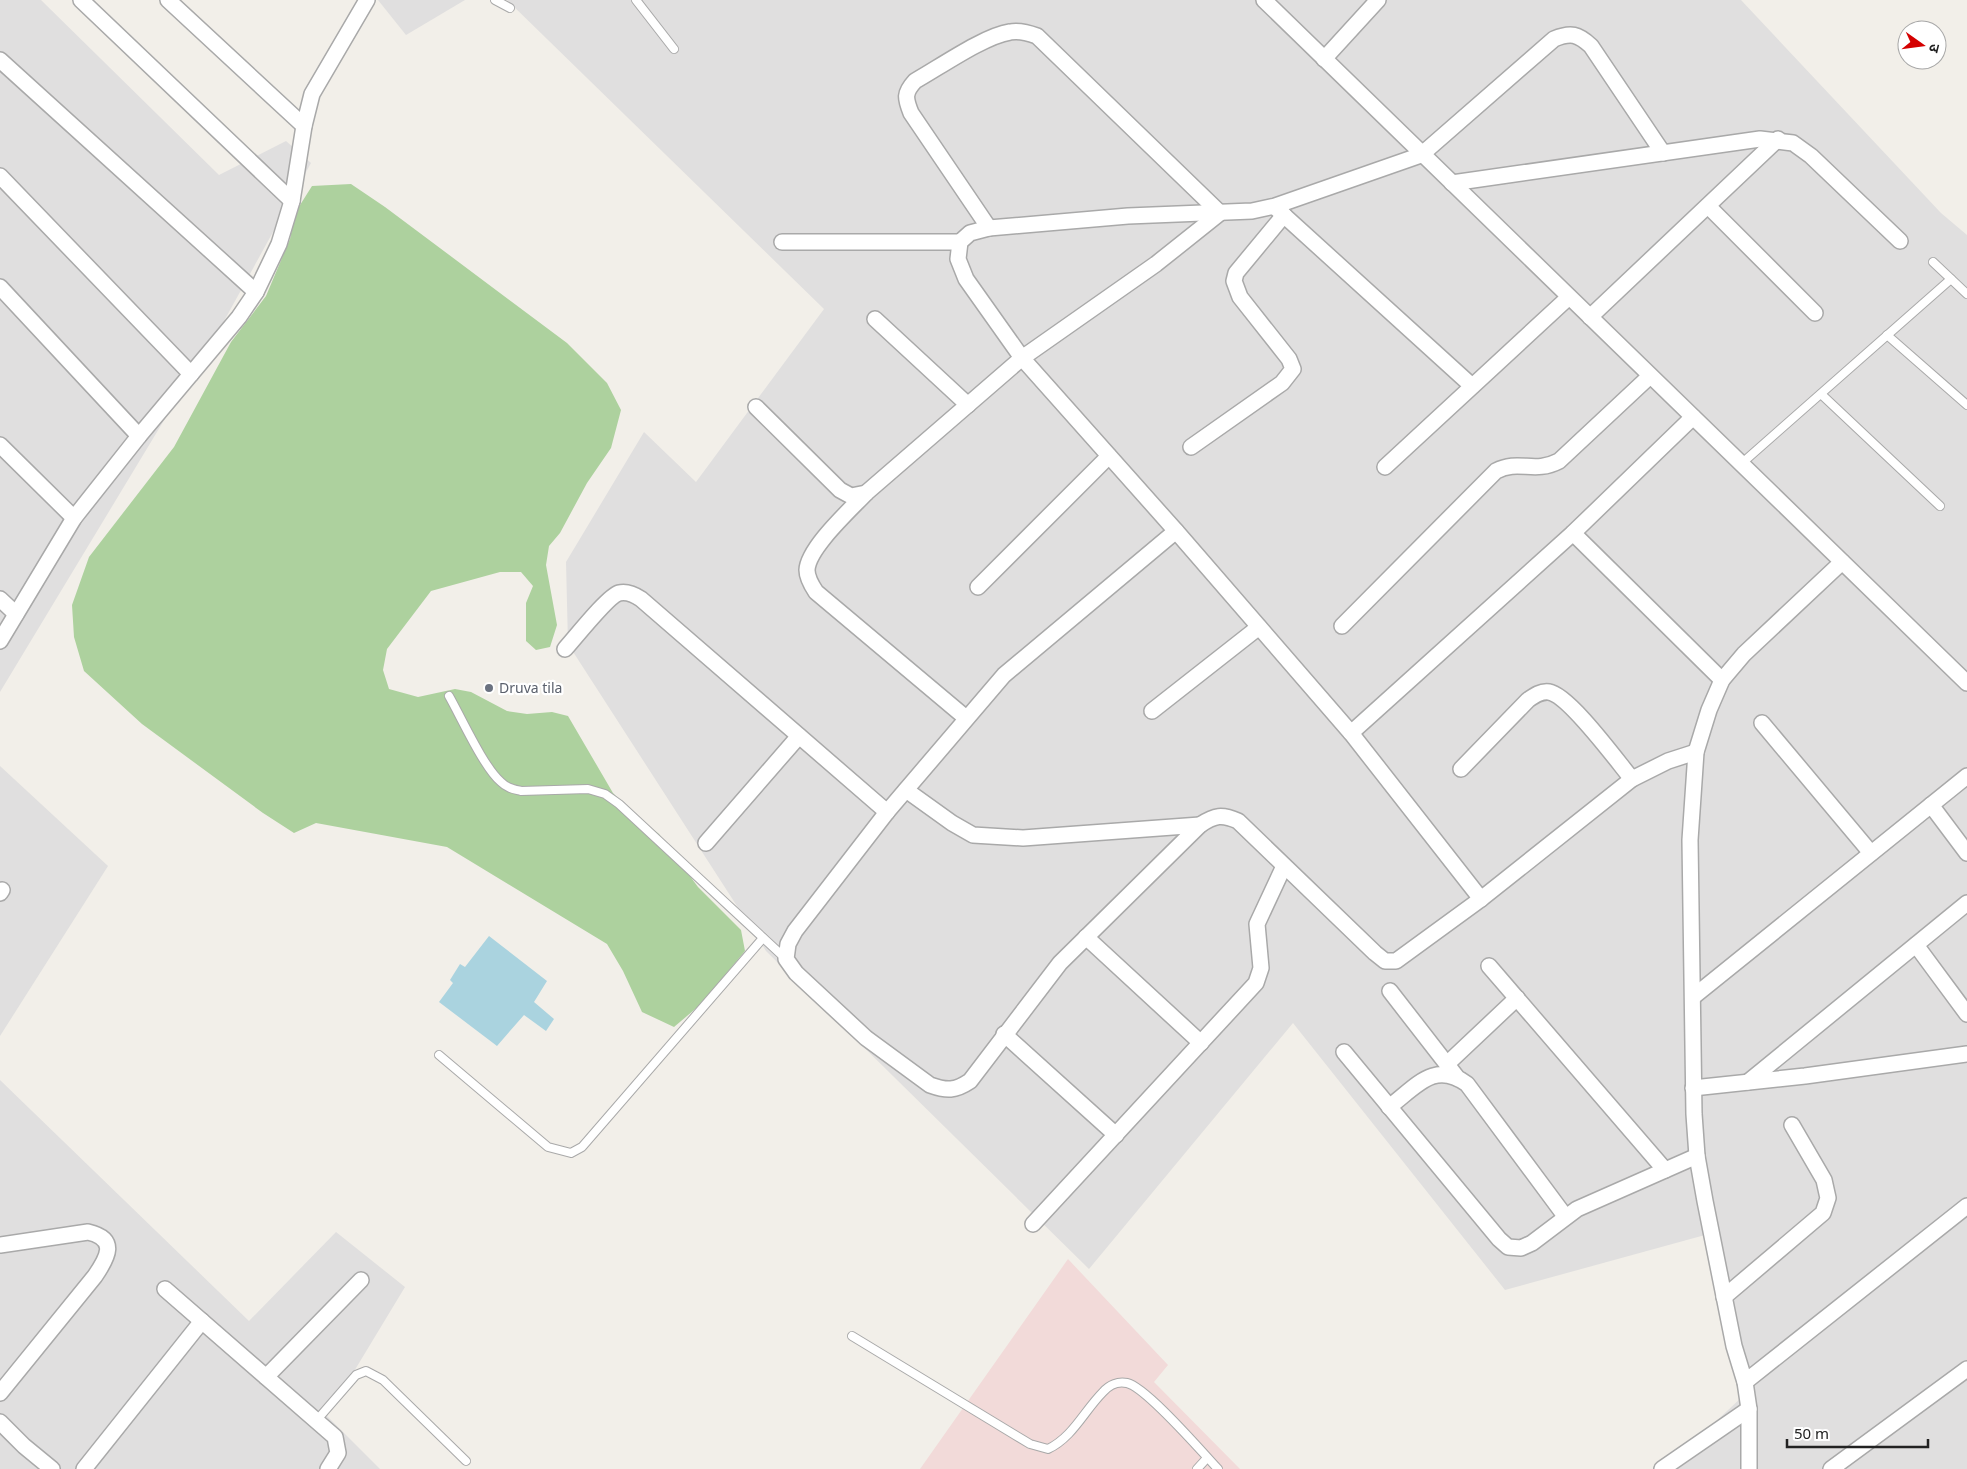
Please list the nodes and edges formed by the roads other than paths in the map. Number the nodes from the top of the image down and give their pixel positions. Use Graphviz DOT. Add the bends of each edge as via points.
graph roads {
  1 [pos="81,0"];
  2 [pos="168,0"];
  3 [pos="367,0"];
  4 [pos="495,0"];
  5 [pos="636,0"];
  6 [pos="1264,0"];
  7 [pos="1378,0"];
  8 [pos="510,8"];
  9 [pos="674,49"];
  10 [pos="0,60"];
  11 [pos="1324,60"];
  12 [pos="304,126"];
  13 [pos="1778,139"];
  14 [pos="1663,153"];
  15 [pos="1422,155"];
  16 [pos="0,176"];
  17 [pos="1452,183"];
  18 [pos="292,201"];
  19 [pos="1708,206"];
  20 [pos="1280,211"];
  21 [pos="1220,213"];
  22 [pos="989,228"];
  23 [pos="1900,241"];
  24 [pos="782,242"];
  25 [pos="960,242"];
  26 [pos="1933,262"];
  27 [pos="1951,278"];
  28 [pos="0,287"];
  29 [pos="256,292"];
  30 [pos="1967,294"];
  31 [pos="1569,297"];
  32 [pos="1814,313"];
  33 [pos="1590,317"];
  34 [pos="875,319"];
  35 [pos="1888,335"];
  36 [pos="1022,358"];
  37 [pos="191,374"];
  38 [pos="1650,376"];
  39 [pos="1472,386"];
  40 [pos="1821,394"];
  41 [pos="968,406"];
  42 [pos="1967,406"];
  43 [pos="756,407"];
  44 [pos="1693,418"];
  45 [pos="139,436"];
  46 [pos="0,445"];
  47 [pos="1192,447"];
  48 [pos="1109,456"];
  49 [pos="1741,464"];
  50 [pos="1384,467"];
  51 [pos="866,493"];
  52 [pos="1940,506"];
  53 [pos="74,518"];
  54 [pos="1176,531"];
  55 [pos="1573,534"];
  56 [pos="1842,562"];
  57 [pos="978,587"];
  58 [pos="0,599"];
  59 [pos="16,614"];
  60 [pos="1342,626"];
  61 [pos="1259,627"];
  62 [pos="0,641"];
  63 [pos="565,648"];
  64 [pos="1722,680"];
  65 [pos="1967,684"];
  66 [pos="449,696"];
  67 [pos="1152,711"];
  68 [pos="966,718"];
  69 [pos="1762,723"];
  70 [pos="1351,733"];
  71 [pos="799,736"];
  72 [pos="1696,752"];
  73 [pos="1461,769"];
  74 [pos="1967,776"];
  75 [pos="1632,779"];
  76 [pos="906,790"];
  77 [pos="1931,805"];
  78 [pos="887,812"];
  79 [pos="1200,825"];
  80 [pos="706,843"];
  81 [pos="1967,853"];
  82 [pos="1871,854"];
  83 [pos="1284,866"];
  84 [pos="1481,899"];
  85 [pos="1967,903"];
  86 [pos="1086,937"];
  87 [pos="763,938"];
  88 [pos="1916,945"];
  89 [pos="786,959"];
  90 [pos="1490,966"];
  91 [pos="1390,991"];
  92 [pos="1693,997"];
  93 [pos="1517,998"];
  94 [pos="1967,1014"];
  95 [pos="1004,1034"];
  96 [pos="1201,1043"];
  97 [pos="1344,1052"];
  98 [pos="1967,1054"];
  99 [pos="439,1055"];
  100 [pos="1452,1070"];
  101 [pos="1748,1082"];
  102 [pos="1693,1088"];
  103 [pos="1389,1107"];
  104 [pos="1792,1126"];
  105 [pos="1116,1135"];
  106 [pos="1697,1156"];
  107 [pos="1666,1170"];
  108 [pos="1967,1206"];
  109 [pos="1565,1216"];
  110 [pos="1033,1224"];
  111 [pos="0,1245"];
  112 [pos="361,1280"];
  113 [pos="165,1288"];
  114 [pos="1724,1297"];
  115 [pos="202,1321"];
  116 [pos="852,1336"];
  117 [pos="1967,1369"];
  118 [pos="266,1377"];
  119 [pos="1745,1382"];
  120 [pos="0,1393"];
  121 [pos="1749,1409"];
  122 [pos="316,1421"];
  123 [pos="0,1422"];
  124 [pos="1207,1458"];
  125 [pos="466,1461"];
  126 [pos="52,1469"];
  127 [pos="84,1469"];
  128 [pos="328,1469"];
  129 [pos="1197,1469"];
  130 [pos="1218,1469"];
  131 [pos="1662,1469"];
  132 [pos="1749,1469"];
  133 [pos="1831,1469"];
  1 -- 18 [label="street"];
  2 -- 12 [label="street"];
  3 -- 12 [label="street" via="312,94"];
  4 -- 8 [label="lane"];
  5 -- 9 [label="lane"];
  6 -- 11 [label="street"];
  7 -- 11 [label="street"];
  10 -- 29 [label="street"];
  11 -- 15 [label="street"];
  12 -- 18 [label="street"];
  13 -- 14 [label="street"];
  13 -- 19 [label="street"];
  13 -- 23 [label="street" via="1793,143 1811,156"];
  14 -- 15 [label="street" via="1591,46 1580,36 1568,33 1554,38"];
  14 -- 17 [label="street"];
  15 -- 17 [label="street"];
  15 -- 20 [label="street"];
  16 -- 37 [label="street"];
  17 -- 31 [label="street"];
  18 -- 29 [label="street" via="279,244"];
  19 -- 32 [label="street"];
  19 -- 33 [label="street"];
  20 -- 21 [label="street"];
  20 -- 39 [label="street"];
  20 -- 47 [label="street" via="1236,273 1234,282 1240,297 1289,359 1293,369 1282,383"];
  21 -- 22 [label="street" via="1144,214"];
  21 -- 22 [label="street" via="1037,36 1010,32 991,38 915,81 907,90 905,99 911,113"];
  21 -- 36 [label="street" via="1156,264"];
  22 -- 25 [label="street" via="970,233"];
  24 -- 25 [label="street"];
  25 -- 36 [label="street" via="958,259 966,279"];
  26 -- 27 [label="lane"];
  27 -- 30 [label="lane"];
  27 -- 35 [label="lane"];
  28 -- 45 [label="street"];
  29 -- 37 [label="street"];
  31 -- 33 [label="street"];
  31 -- 39 [label="street"];
  33 -- 38 [label="street"];
  34 -- 41 [label="street"];
  35 -- 40 [label="lane"];
  35 -- 42 [label="lane"];
  36 -- 41 [label="street"];
  36 -- 48 [label="street"];
  37 -- 45 [label="street"];
  38 -- 44 [label="street"];
  38 -- 60 [label="street" via="1559,461 1546,467 1505,466 1496,471"];
  39 -- 50 [label="street"];
  40 -- 49 [label="lane"];
  40 -- 52 [label="lane"];
  41 -- 51 [label="street"];
  43 -- 51 [label="street" via="840,490 851,496"];
  44 -- 49 [label="street"];
  44 -- 55 [label="street"];
  45 -- 53 [label="street"];
  46 -- 53 [label="street"];
  48 -- 54 [label="street"];
  48 -- 57 [label="street"];
  49 -- 56 [label="street"];
  51 -- 68 [label="street" via="814,552 807,572 810,583 816,592"];
  53 -- 59 [label="street"];
  54 -- 61 [label="street"];
  54 -- 68 [label="street" via="1004,675"];
  55 -- 64 [label="street"];
  55 -- 70 [label="street"];
  56 -- 64 [label="street" via="1744,654"];
  56 -- 65 [label="street"];
  58 -- 59 [label="street"];
  59 -- 62 [label="street"];
  61 -- 67 [label="street"];
  61 -- 70 [label="street"];
  63 -- 71 [label="street" via="608,600 618,593 630,593 642,599"];
  64 -- 72 [label="street"];
  66 -- 87 [label="lane" via="499,781 521,791 588,790 605,794"];
  68 -- 76 [label="street"];
  69 -- 82 [label="street"];
  70 -- 84 [label="street"];
  71 -- 78 [label="street"];
  71 -- 80 [label="street"];
  72 -- 75 [label="street" via="1668,761"];
  72 -- 92 [label="street" via="1690,840"];
  73 -- 75 [label="street" via="1528,700 1547,691 1567,701"];
  74 -- 77 [label="street"];
  75 -- 84 [label="street"];
  76 -- 78 [label="street"];
  76 -- 79 [label="street" via="973,835 1022,838"];
  77 -- 81 [label="street"];
  77 -- 82 [label="street"];
  78 -- 89 [label="street" via="795,931 788,944"];
  79 -- 83 [label="street" via="1213,816 1225,815 1238,822"];
  79 -- 86 [label="street"];
  82 -- 92 [label="street"];
  83 -- 84 [label="street" via="1385,961 1396,962 1407,956"];
  83 -- 96 [label="street" via="1257,924 1262,968 1256,983"];
  85 -- 88 [label="street"];
  86 -- 95 [label="street"];
  86 -- 96 [label="street"];
  87 -- 89 [label="lane"];
  87 -- 99 [label="lane" via="582,1147 571,1153 548,1147"];
  88 -- 94 [label="street"];
  88 -- 101 [label="street"];
  89 -- 95 [label="street" via="796,973 866,1038 936,1088 957,1090 970,1081"];
  90 -- 93 [label="street"];
  91 -- 100 [label="street"];
  92 -- 102 [label="street"];
  93 -- 100 [label="street"];
  93 -- 107 [label="street"];
  95 -- 105 [label="street"];
  96 -- 105 [label="street"];
  97 -- 103 [label="street"];
  98 -- 101 [label="street"];
  100 -- 103 [label="street" via="1433,1075"];
  100 -- 109 [label="street" via="1467,1084"];
  101 -- 102 [label="street"];
  102 -- 106 [label="street"];
  103 -- 109 [label="street" via="1508,1247 1521,1248 1532,1243"];
  104 -- 114 [label="street" via="1824,1180 1828,1198 1823,1213"];
  105 -- 110 [label="street"];
  106 -- 107 [label="street"];
  106 -- 114 [label="street"];
  107 -- 109 [label="street" via="1594,1200"];
  108 -- 119 [label="street"];
  111 -- 120 [label="street" via="88,1232 100,1234 108,1250 95,1276"];
  112 -- 118 [label="street"];
  113 -- 115 [label="street"];
  114 -- 119 [label="street"];
  115 -- 118 [label="street"];
  115 -- 127 [label="street"];
  116 -- 124 [label="lane" via="1030,1444 1048,1449 1062,1443 1104,1390 1115,1383 1128,1383 1144,1392"];
  117 -- 133 [label="street"];
  118 -- 122 [label="street"];
  119 -- 121 [label="street"];
  121 -- 131 [label="street"];
  121 -- 132 [label="street"];
  122 -- 125 [label="lane" via="356,1375 366,1371 383,1380"];
  122 -- 128 [label="street" via="338,1445 338,1453"];
  123 -- 126 [label="street"];
  124 -- 129 [label="lane"];
  124 -- 130 [label="lane"];
}
